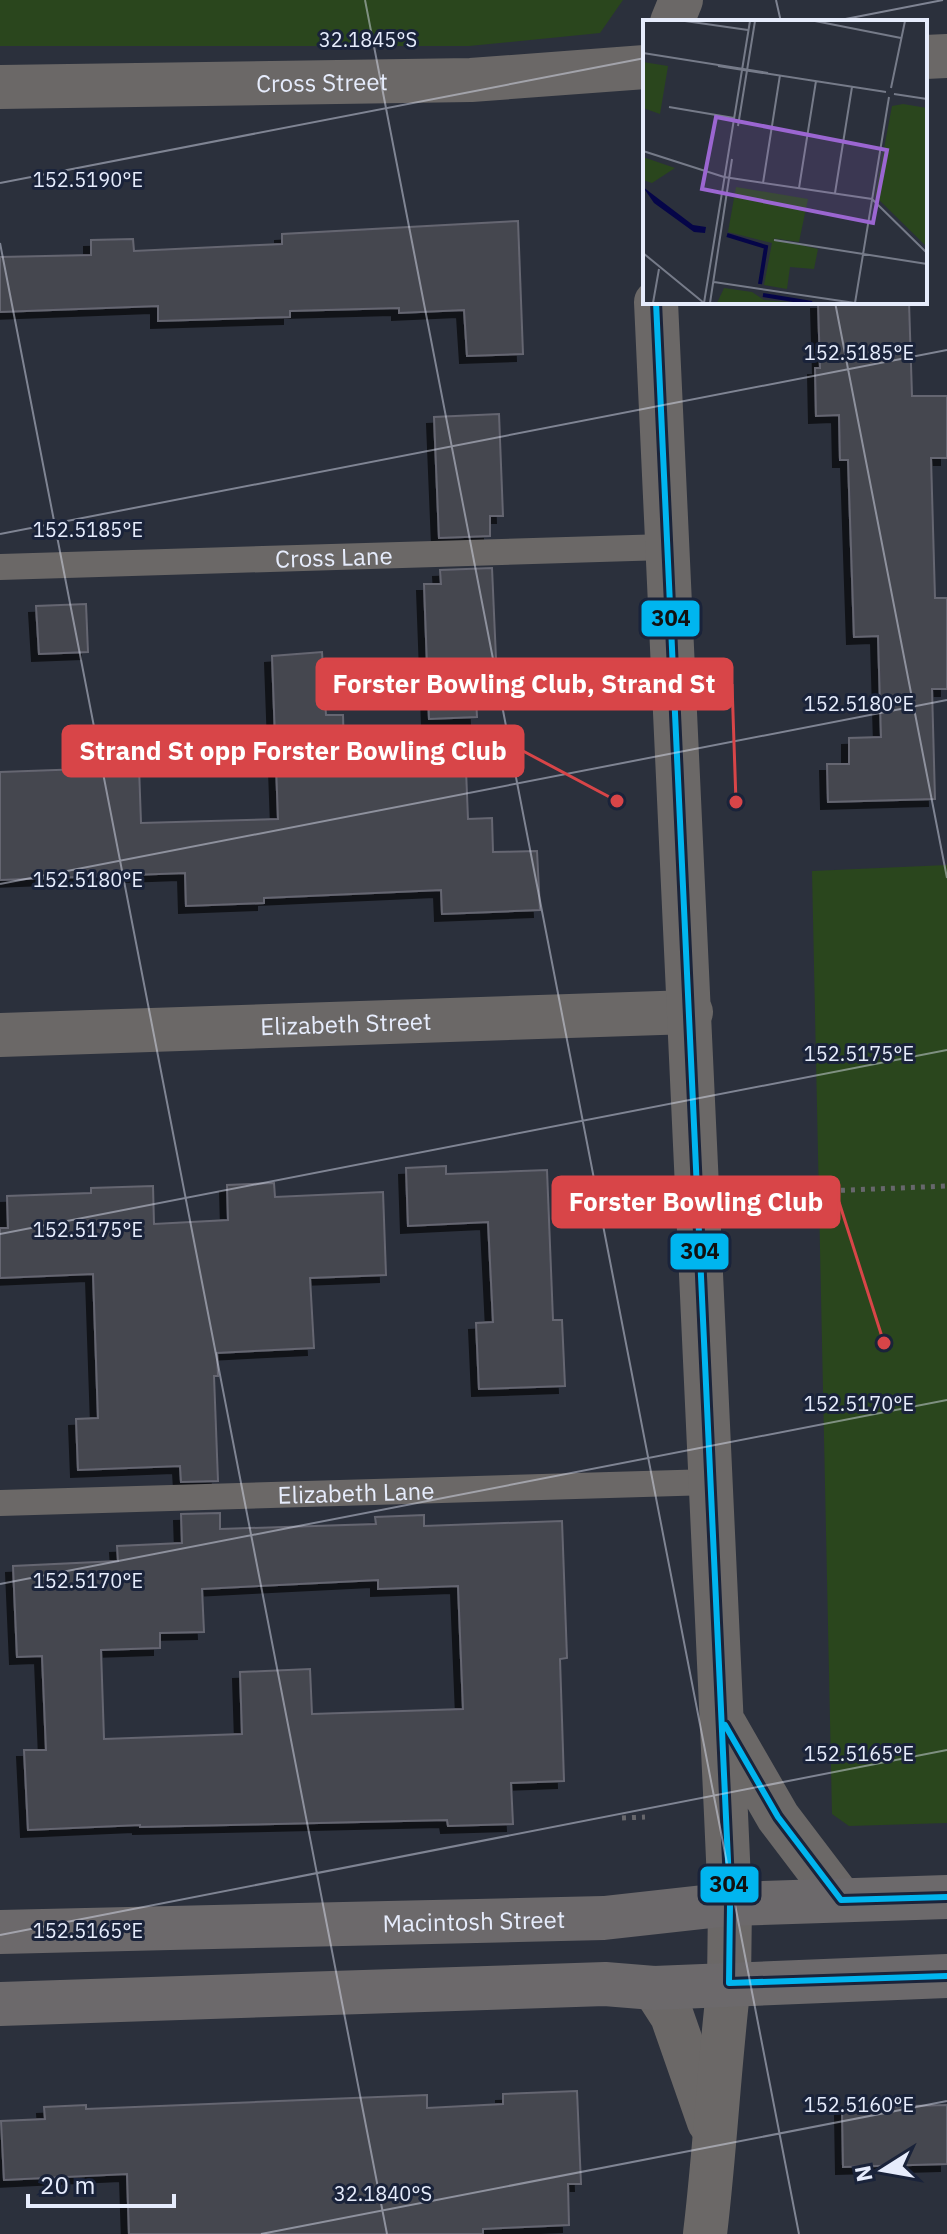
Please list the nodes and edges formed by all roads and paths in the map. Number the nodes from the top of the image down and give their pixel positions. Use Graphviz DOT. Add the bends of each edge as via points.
graph roads {
  1 [pos="681,0"];
  2 [pos="673,20"];
  3 [pos="947,56"];
  4 [pos="927,57"];
  5 [pos="643,67"];
  6 [pos="0,87"];
  7 [pos="656,304"];
  8 [pos="666,547"];
  9 [pos="0,567"];
  10 [pos="691,1012"];
  11 [pos="0,1035"];
  12 [pos="947,1186"];
  13 [pos="801,1192"];
  14 [pos="711,1482"];
  15 [pos="0,1503"];
  16 [pos="722,1719"];
  17 [pos="645,1817"];
  18 [pos="622,1818"];
  19 [pos="947,1897"];
  20 [pos="841,1900"];
  21 [pos="730,1904"];
  22 [pos="0,1932"];
  23 [pos="947,1976"];
  24 [pos="729,1983"];
  25 [pos="654,1988"];
  26 [pos="0,2004"];
  27 [pos="716,2143"];
  28 [pos="705,2234"];
  1 -- 2 [label="street"];
  3 -- 4 [label="street"];
  5 -- 6 [label="street, Cross Street" via="471,80"];
  7 -- 8 [label="street"];
  8 -- 9 [label="lane, Cross Lane"];
  8 -- 10 [label="street"];
  10 -- 11 [label="street, Elizabeth Street"];
  10 -- 14 [label="street"];
  12 -- 13 [label="path"];
  14 -- 15 [label="lane, Elizabeth Lane"];
  14 -- 16 [label="street"];
  16 -- 20 [label="street" via="778,1817"];
  16 -- 21 [label="street"];
  17 -- 18 [label="path"];
  19 -- 20 [label="main road, Macintosh Street"];
  20 -- 21 [label="main road, Macintosh Street"];
  21 -- 22 [label="main road, Macintosh Street" via="604,1918"];
  21 -- 24 [label="street"];
  23 -- 24 [label="main road"];
  24 -- 25 [label="main road"];
  24 -- 27 [label="street"];
  25 -- 26 [label="main road" via="589,1985"];
  25 -- 27 [label="street" via="672,2016"];
  27 -- 28 [label="street"];
}
